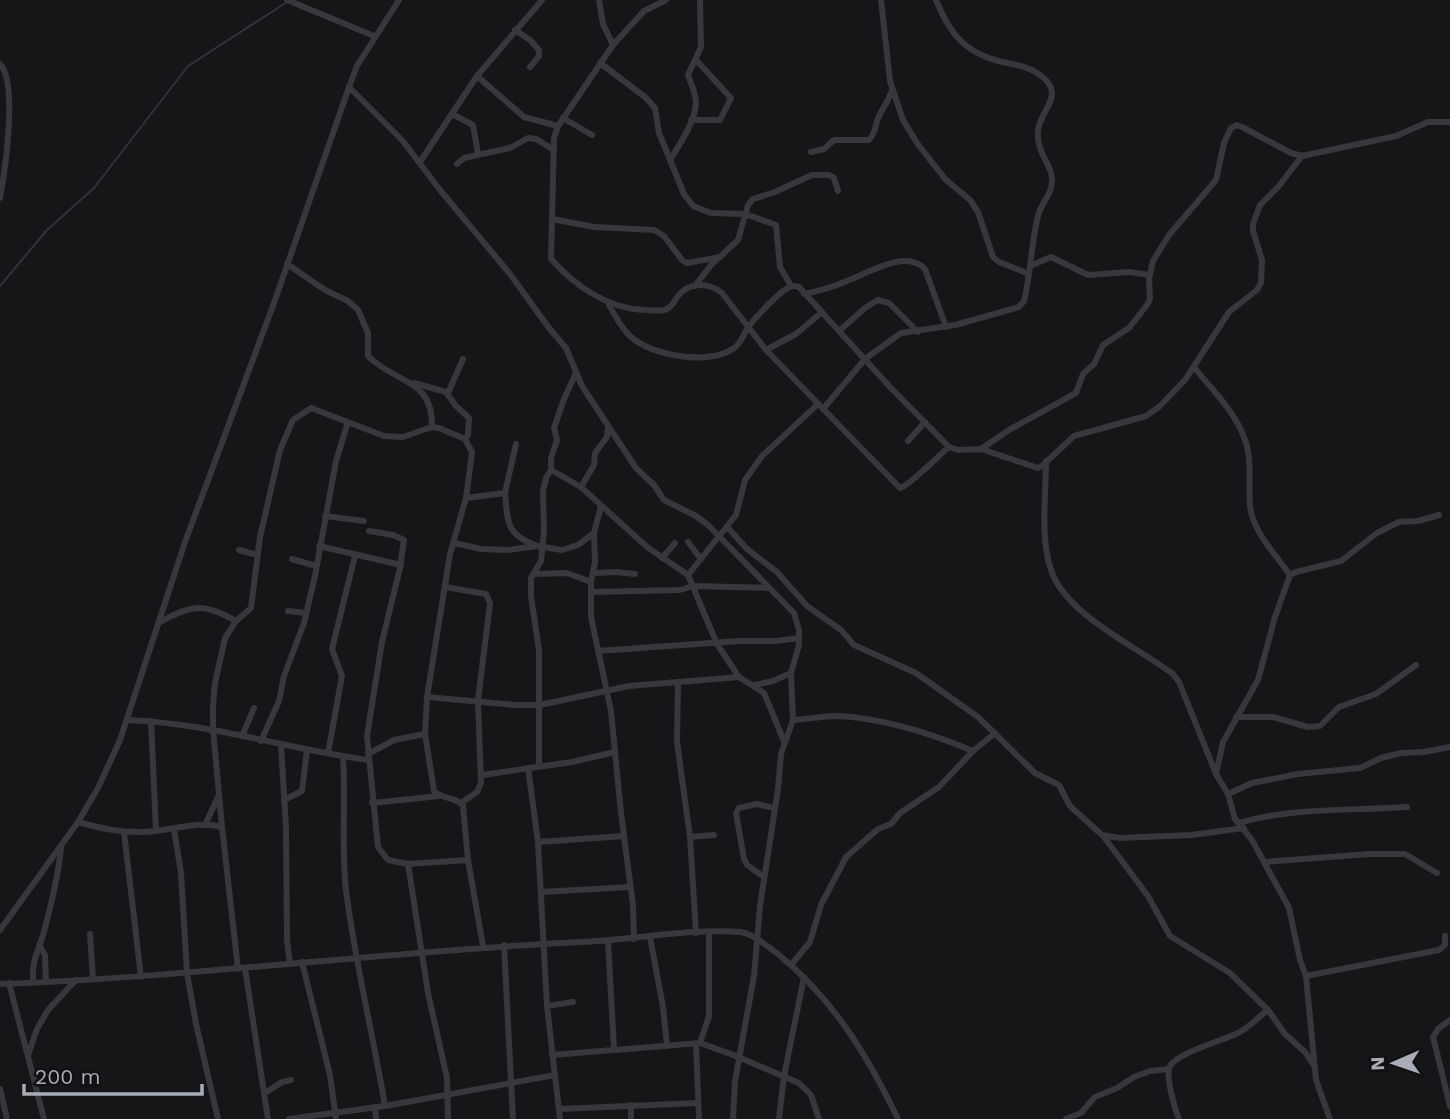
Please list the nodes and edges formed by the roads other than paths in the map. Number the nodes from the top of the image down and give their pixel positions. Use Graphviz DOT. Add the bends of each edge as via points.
graph roads {
  1 [pos="287,0"];
  2 [pos="399,0"];
  3 [pos="542,0"];
  4 [pos="599,0"];
  5 [pos="666,0"];
  6 [pos="700,0"];
  7 [pos="881,0"];
  8 [pos="936,0"];
  9 [pos="515,30"];
  10 [pos="374,36"];
  11 [pos="613,45"];
  12 [pos="696,60"];
  13 [pos="600,63"];
  14 [pos="0,64"];
  15 [pos="530,67"];
  16 [pos="477,76"];
  17 [pos="349,87"];
  18 [pos="892,90"];
  19 [pos="452,114"];
  20 [pos="563,118"];
  21 [pos="691,120"];
  22 [pos="1450,122"];
  23 [pos="558,126"];
  24 [pos="592,135"];
  25 [pos="554,150"];
  26 [pos="811,152"];
  27 [pos="478,154"];
  28 [pos="1302,156"];
  29 [pos="670,160"];
  30 [pos="420,162"];
  31 [pos="457,164"];
  32 [pos="838,191"];
  33 [pos="0,198"];
  34 [pos="745,214"];
  35 [pos="552,219"];
  36 [pos="720,256"];
  37 [pos="287,264"];
  38 [pos="1030,265"];
  39 [pos="1029,274"];
  40 [pos="1150,275"];
  41 [pos="791,286"];
  42 [pos="693,288"];
  43 [pos="804,294"];
  44 [pos="608,303"];
  45 [pos="821,313"];
  46 [pos="946,327"];
  47 [pos="748,328"];
  48 [pos="839,331"];
  49 [pos="918,332"];
  50 [pos="766,350"];
  51 [pos="463,359"];
  52 [pos="865,359"];
  53 [pos="1194,368"];
  54 [pos="576,373"];
  55 [pos="414,383"];
  56 [pos="448,393"];
  57 [pos="820,407"];
  58 [pos="348,422"];
  59 [pos="925,422"];
  60 [pos="608,425"];
  61 [pos="432,427"];
  62 [pos="465,439"];
  63 [pos="908,441"];
  64 [pos="516,444"];
  65 [pos="949,447"];
  66 [pos="981,449"];
  67 [pos="1046,461"];
  68 [pos="551,470"];
  69 [pos="581,487"];
  70 [pos="505,493"];
  71 [pos="466,498"];
  72 [pos="601,506"];
  73 [pos="1439,515"];
  74 [pos="325,516"];
  75 [pos="363,521"];
  76 [pos="727,527"];
  77 [pos="369,530"];
  78 [pos="594,533"];
  79 [pos="720,537"];
  80 [pos="688,542"];
  81 [pos="454,543"];
  82 [pos="675,543"];
  83 [pos="320,546"];
  84 [pos="539,547"];
  85 [pos="239,551"];
  86 [pos="257,555"];
  87 [pos="355,556"];
  88 [pos="662,558"];
  89 [pos="292,559"];
  90 [pos="701,559"];
  91 [pos="401,565"];
  92 [pos="317,566"];
  93 [pos="594,573"];
  94 [pos="535,574"];
  95 [pos="635,574"];
  96 [pos="688,575"];
  97 [pos="1290,575"];
  98 [pos="591,582"];
  99 [pos="445,586"];
  100 [pos="693,586"];
  101 [pos="769,589"];
  102 [pos="591,592"];
  103 [pos="288,611"];
  104 [pos="306,613"];
  105 [pos="236,621"];
  106 [pos="159,622"];
  107 [pos="799,638"];
  108 [pos="717,644"];
  109 [pos="598,651"];
  110 [pos="1416,665"];
  111 [pos="791,673"];
  112 [pos="739,677"];
  113 [pos="678,682"];
  114 [pos="755,685"];
  115 [pos="607,690"];
  116 [pos="427,697"];
  117 [pos="478,700"];
  118 [pos="540,705"];
  119 [pos="254,708"];
  120 [pos="1236,717"];
  121 [pos="127,720"];
  122 [pos="793,720"];
  123 [pos="151,721"];
  124 [pos="213,729"];
  125 [pos="995,733"];
  126 [pos="425,734"];
  127 [pos="242,736"];
  128 [pos="261,741"];
  129 [pos="784,741"];
  130 [pos="281,745"];
  131 [pos="1450,747"];
  132 [pos="307,750"];
  133 [pos="973,751"];
  134 [pos="615,752"];
  135 [pos="328,753"];
  136 [pos="343,757"];
  137 [pos="368,757"];
  138 [pos="540,766"];
  139 [pos="528,768"];
  140 [pos="1216,774"];
  141 [pos="482,775"];
  142 [pos="220,793"];
  143 [pos="1228,794"];
  144 [pos="439,796"];
  145 [pos="284,800"];
  146 [pos="372,803"];
  147 [pos="461,803"];
  148 [pos="1407,807"];
  149 [pos="774,808"];
  150 [pos="78,822"];
  151 [pos="205,825"];
  152 [pos="1242,826"];
  153 [pos="222,827"];
  154 [pos="174,829"];
  155 [pos="156,831"];
  156 [pos="124,832"];
  157 [pos="714,835"];
  158 [pos="1102,835"];
  159 [pos="624,836"];
  160 [pos="690,837"];
  161 [pos="538,842"];
  162 [pos="61,846"];
  163 [pos="468,860"];
  164 [pos="1265,862"];
  165 [pos="408,864"];
  166 [pos="1437,873"];
  167 [pos="764,877"];
  168 [pos="630,887"];
  169 [pos="541,892"];
  170 [pos="0,930"];
  171 [pos="696,933"];
  172 [pos="709,933"];
  173 [pos="90,934"];
  174 [pos="1445,936"];
  175 [pos="650,937"];
  176 [pos="634,939"];
  177 [pos="758,940"];
  178 [pos="608,941"];
  179 [pos="542,944"];
  180 [pos="39,945"];
  181 [pos="503,945"];
  182 [pos="483,946"];
  183 [pos="422,953"];
  184 [pos="357,960"];
  185 [pos="302,962"];
  186 [pos="290,964"];
  187 [pos="791,965"];
  188 [pos="242,968"];
  189 [pos="187,974"];
  190 [pos="1306,976"];
  191 [pos="141,977"];
  192 [pos="804,977"];
  193 [pos="93,979"];
  194 [pos="76,980"];
  195 [pos="33,982"];
  196 [pos="46,982"];
  197 [pos="9,983"];
  198 [pos="0,984"];
  199 [pos="573,1002"];
  200 [pos="547,1006"];
  201 [pos="1268,1010"];
  202 [pos="1450,1020"];
  203 [pos="698,1044"];
  204 [pos="667,1045"];
  205 [pos="614,1049"];
  206 [pos="552,1055"];
  207 [pos="28,1057"];
  208 [pos="740,1058"];
  209 [pos="1315,1067"];
  210 [pos="1169,1069"];
  211 [pos="555,1075"];
  212 [pos="784,1076"];
  213 [pos="291,1080"];
  214 [pos="512,1081"];
  215 [pos="0,1089"];
  216 [pos="265,1093"];
  217 [pos="449,1095"];
  218 [pos="698,1103"];
  219 [pos="631,1105"];
  220 [pos="385,1106"];
  221 [pos="375,1107"];
  222 [pos="1450,1107"];
  223 [pos="559,1109"];
  224 [pos="336,1115"];
  225 [pos="8,1119"];
  226 [pos="44,1119"];
  227 [pos="218,1119"];
  228 [pos="268,1119"];
  229 [pos="289,1119"];
  230 [pos="376,1119"];
  231 [pos="448,1119"];
  232 [pos="513,1119"];
  233 [pos="561,1119"];
  234 [pos="631,1119"];
  235 [pos="699,1119"];
  236 [pos="733,1119"];
  237 [pos="779,1119"];
  238 [pos="819,1119"];
  239 [pos="898,1119"];
  240 [pos="1066,1119"];
  241 [pos="1179,1119"];
  242 [pos="1330,1119"];
  1 -- 10 [label="street"];
  2 -- 10 [label="street"];
  3 -- 9 [label="street"];
  4 -- 11 [label="street"];
  5 -- 11 [label="street" via="645,11"];
  6 -- 12 [label="street" via="703,36"];
  7 -- 18 [label="street"];
  8 -- 38 [label="street" via="944,19 968,49 1034,71 1051,90 1052,100 1039,124 1038,148 1051,171 1052,183 1039,214"];
  9 -- 15 [label="street" via="539,48 540,56"];
  9 -- 16 [label="street"];
  10 -- 17 [label="street"];
  11 -- 13 [label="street"];
  12 -- 21 [label="street" via="688,75 696,100"];
  12 -- 21 [label="street" via="732,98 720,120"];
  13 -- 20 [label="street"];
  13 -- 29 [label="street" via="655,108"];
  14 -- 33 [label="street" via="10,106"];
  16 -- 19 [label="street"];
  16 -- 23 [label="street" via="524,117"];
  17 -- 30 [label="street"];
  17 -- 37 [label="street"];
  18 -- 26 [label="street" via="869,140 834,140"];
  18 -- 39 [label="street" via="917,143 978,212 993,257"];
  19 -- 27 [label="street" via="473,125"];
  19 -- 30 [label="street"];
  20 -- 23 [label="street"];
  20 -- 24 [label="street"];
  21 -- 29 [label="street"];
  22 -- 28 [label="street" via="1428,122 1396,136"];
  23 -- 25 [label="street"];
  25 -- 27 [label="street" via="530,138 510,148"];
  25 -- 35 [label="street"];
  27 -- 31 [label="street"];
  28 -- 40 [label="street" via="1237,125 1231,128 1216,180 1169,235"];
  28 -- 53 [label="street" via="1260,205 1253,224 1262,260 1261,283 1229,312"];
  29 -- 34 [label="street" via="684,194 698,209"];
  30 -- 54 [label="street" via="566,348"];
  32 -- 34 [label="street" via="829,175 806,176 753,199"];
  34 -- 36 [label="street" via="738,240"];
  34 -- 41 [label="street" via="776,225 780,267"];
  35 -- 36 [label="street" via="654,230 687,263"];
  35 -- 44 [label="street" via="551,259"];
  36 -- 42 [label="street"];
  37 -- 55 [label="street" via="353,305 366,328 368,356 384,370"];
  37 -- 106 [label="street"];
  38 -- 39 [label="street"];
  38 -- 40 [label="street" via="1051,257 1088,275 1129,271"];
  39 -- 46 [label="street" via="1019,307"];
  40 -- 66 [label="street" via="1147,305 1125,332 1102,345 1094,364 1083,374 1079,390"];
  41 -- 43 [label="street"];
  41 -- 47 [label="street"];
  42 -- 44 [label="street" via="662,310"];
  42 -- 47 [label="street" via="705,284 722,293"];
  43 -- 45 [label="street"];
  43 -- 46 [label="street" via="843,283 879,265 919,263"];
  44 -- 47 [label="street" via="632,339 671,354 696,358 727,352 740,343"];
  45 -- 48 [label="street"];
  45 -- 50 [label="street"];
  46 -- 49 [label="street"];
  47 -- 50 [label="street"];
  48 -- 49 [label="street" via="878,300 889,303"];
  48 -- 52 [label="street"];
  49 -- 52 [label="street" via="901,333"];
  50 -- 57 [label="street"];
  51 -- 56 [label="street"];
  52 -- 57 [label="street"];
  52 -- 59 [label="street"];
  53 -- 67 [label="street" via="1146,416 1074,436"];
  53 -- 97 [label="street" via="1234,416 1244,436 1253,518"];
  54 -- 60 [label="street"];
  54 -- 68 [label="street" via="554,428 557,440"];
  55 -- 56 [label="street"];
  55 -- 61 [label="street" via="429,402"];
  56 -- 62 [label="street" via="468,418"];
  57 -- 65 [label="street" via="900,488"];
  57 -- 76 [label="street" via="753,467"];
  58 -- 61 [label="street" via="397,438"];
  58 -- 74 [label="street"];
  58 -- 86 [label="street" via="311,408 293,420 279,450"];
  59 -- 63 [label="street"];
  59 -- 65 [label="street"];
  60 -- 69 [label="street" via="607,437"];
  60 -- 79 [label="street" via="661,497 696,516"];
  61 -- 62 [label="street"];
  62 -- 71 [label="street" via="473,457"];
  64 -- 70 [label="street"];
  65 -- 66 [label="street"];
  66 -- 67 [label="street" via="1034,468"];
  67 -- 140 [label="street" via="1045,538 1056,582 1071,603 1180,682"];
  68 -- 69 [label="street"];
  68 -- 84 [label="street" via="543,491 544,531"];
  69 -- 72 [label="street"];
  70 -- 71 [label="street"];
  70 -- 84 [label="street" via="513,533"];
  71 -- 81 [label="street"];
  72 -- 78 [label="street"];
  72 -- 88 [label="street"];
  73 -- 97 [label="street" via="1399,522 1341,561"];
  74 -- 75 [label="street"];
  74 -- 83 [label="street"];
  76 -- 79 [label="street"];
  76 -- 125 [label="street" via="853,645 916,673"];
  77 -- 91 [label="street" via="404,540"];
  78 -- 84 [label="street" via="568,549"];
  78 -- 93 [label="street"];
  79 -- 90 [label="street"];
  79 -- 101 [label="street"];
  80 -- 90 [label="street"];
  81 -- 84 [label="street" via="481,549"];
  81 -- 99 [label="street"];
  82 -- 88 [label="street"];
  83 -- 87 [label="street"];
  83 -- 92 [label="street"];
  84 -- 94 [label="street" via="541,561"];
  85 -- 86 [label="street"];
  86 -- 105 [label="street" via="251,608"];
  87 -- 91 [label="street"];
  87 -- 135 [label="street" via="332,649 342,676"];
  88 -- 96 [label="street"];
  89 -- 92 [label="street"];
  90 -- 96 [label="street"];
  91 -- 137 [label="street" via="382,642"];
  92 -- 104 [label="street"];
  93 -- 95 [label="street"];
  93 -- 98 [label="street"];
  94 -- 98 [label="street" via="567,573"];
  94 -- 118 [label="street" via="531,596"];
  96 -- 100 [label="street"];
  97 -- 120 [label="street" via="1258,680"];
  98 -- 102 [label="street"];
  99 -- 116 [label="street"];
  99 -- 117 [label="street" via="486,594 490,603"];
  100 -- 101 [label="street"];
  100 -- 102 [label="street"];
  100 -- 108 [label="street"];
  101 -- 107 [label="street" via="794,613"];
  102 -- 109 [label="street"];
  103 -- 104 [label="street"];
  104 -- 128 [label="street" via="279,701"];
  105 -- 106 [label="street" via="221,612 190,607"];
  105 -- 124 [label="street" via="225,638 215,683"];
  106 -- 121 [label="street"];
  107 -- 108 [label="street"];
  107 -- 111 [label="street"];
  108 -- 109 [label="street"];
  108 -- 112 [label="street"];
  109 -- 115 [label="street"];
  110 -- 120 [label="street" via="1376,694 1339,707 1320,726 1273,717"];
  111 -- 114 [label="street"];
  111 -- 122 [label="street"];
  112 -- 113 [label="street"];
  112 -- 114 [label="street"];
  113 -- 115 [label="street"];
  113 -- 160 [label="street" via="677,742"];
  114 -- 129 [label="street" via="764,693"];
  115 -- 118 [label="street"];
  115 -- 134 [label="street"];
  116 -- 117 [label="street"];
  116 -- 126 [label="street"];
  117 -- 118 [label="street"];
  117 -- 141 [label="street"];
  118 -- 138 [label="street"];
  119 -- 127 [label="street"];
  120 -- 140 [label="street" via="1223,743"];
  121 -- 123 [label="street"];
  121 -- 150 [label="street" via="106,773"];
  122 -- 129 [label="street"];
  122 -- 133 [label="street" via="834,716 875,721"];
  123 -- 124 [label="street"];
  123 -- 155 [label="street"];
  124 -- 127 [label="street"];
  124 -- 142 [label="street"];
  125 -- 133 [label="street"];
  125 -- 158 [label="street" via="1035,774 1059,785 1070,806"];
  126 -- 137 [label="street" via="394,740"];
  126 -- 144 [label="street" via="432,785"];
  127 -- 128 [label="street"];
  128 -- 130 [label="street"];
  129 -- 149 [label="street"];
  130 -- 132 [label="street"];
  130 -- 145 [label="street"];
  131 -- 143 [label="street" via="1401,753 1360,768 1252,783"];
  132 -- 135 [label="street"];
  132 -- 145 [label="street" via="302,791"];
  133 -- 187 [label="street" via="939,787 845,857 821,905 809,943"];
  134 -- 138 [label="street"];
  134 -- 159 [label="street"];
  135 -- 136 [label="street"];
  136 -- 137 [label="street"];
  136 -- 184 [label="street" via="345,881"];
  137 -- 146 [label="street"];
  138 -- 139 [label="street"];
  139 -- 141 [label="street"];
  139 -- 161 [label="street"];
  140 -- 143 [label="street"];
  141 -- 147 [label="street" via="477,792"];
  142 -- 151 [label="street"];
  142 -- 153 [label="street"];
  143 -- 152 [label="street" via="1235,819"];
  144 -- 146 [label="street"];
  144 -- 147 [label="street"];
  145 -- 186 [label="street"];
  146 -- 165 [label="street" via="383,856"];
  147 -- 163 [label="street"];
  148 -- 152 [label="street" via="1265,816"];
  149 -- 167 [label="street"];
  149 -- 167 [label="street" via="752,804 739,808 735,815 744,859"];
  150 -- 156 [label="street"];
  150 -- 162 [label="street"];
  151 -- 153 [label="street"];
  151 -- 154 [label="street"];
  152 -- 158 [label="street" via="1151,837"];
  152 -- 164 [label="street"];
  153 -- 188 [label="street"];
  154 -- 155 [label="street"];
  154 -- 189 [label="street"];
  155 -- 156 [label="street"];
  156 -- 191 [label="street"];
  157 -- 160 [label="street"];
  158 -- 201 [label="street" via="1148,896 1170,936 1230,973"];
  159 -- 161 [label="street"];
  159 -- 168 [label="street"];
  160 -- 171 [label="street"];
  161 -- 169 [label="street"];
  162 -- 170 [label="street"];
  162 -- 180 [label="street"];
  163 -- 165 [label="street"];
  163 -- 182 [label="street"];
  164 -- 166 [label="street" via="1405,853"];
  164 -- 190 [label="street" via="1289,908"];
  165 -- 183 [label="street"];
  167 -- 177 [label="street"];
  168 -- 169 [label="street"];
  168 -- 176 [label="street"];
  169 -- 179 [label="street"];
  171 -- 172 [label="street"];
  171 -- 175 [label="street"];
  172 -- 177 [label="street" via="741,932"];
  172 -- 203 [label="street" via="709,1016"];
  173 -- 193 [label="street"];
  174 -- 190 [label="street" via="1445,945 1439,950"];
  175 -- 176 [label="street"];
  175 -- 204 [label="street"];
  176 -- 178 [label="street"];
  177 -- 187 [label="street"];
  177 -- 208 [label="street"];
  178 -- 179 [label="street"];
  178 -- 205 [label="street"];
  179 -- 181 [label="street"];
  179 -- 200 [label="street"];
  180 -- 195 [label="street" via="32,962"];
  180 -- 196 [label="street" via="45,955"];
  181 -- 182 [label="street"];
  181 -- 214 [label="street"];
  182 -- 183 [label="street"];
  183 -- 184 [label="street"];
  183 -- 217 [label="street"];
  184 -- 185 [label="street"];
  184 -- 220 [label="street"];
  185 -- 186 [label="street"];
  185 -- 224 [label="street"];
  186 -- 188 [label="street"];
  187 -- 192 [label="street"];
  188 -- 189 [label="street"];
  188 -- 216 [label="street"];
  189 -- 191 [label="street"];
  189 -- 227 [label="street"];
  190 -- 209 [label="street"];
  191 -- 193 [label="street"];
  192 -- 212 [label="street"];
  192 -- 239 [label="street" via="867,1056"];
  193 -- 194 [label="street"];
  194 -- 196 [label="street"];
  194 -- 207 [label="street" via="48,1010"];
  195 -- 196 [label="street"];
  195 -- 197 [label="street"];
  197 -- 198 [label="street"];
  197 -- 207 [label="street"];
  199 -- 200 [label="street"];
  200 -- 206 [label="street"];
  201 -- 209 [label="street"];
  201 -- 210 [label="street" via="1241,1032 1181,1058"];
  202 -- 222 [label="street" via="1433,1037"];
  203 -- 204 [label="street"];
  203 -- 208 [label="street"];
  203 -- 218 [label="street"];
  204 -- 205 [label="street"];
  205 -- 206 [label="street"];
  206 -- 211 [label="street"];
  207 -- 226 [label="street"];
  208 -- 212 [label="street"];
  208 -- 236 [label="street"];
  209 -- 242 [label="street"];
  210 -- 240 [label="street" via="1134,1077"];
  210 -- 241 [label="street"];
  211 -- 214 [label="street"];
  211 -- 223 [label="street"];
  212 -- 237 [label="street"];
  212 -- 238 [label="street" via="811,1095"];
  213 -- 216 [label="street"];
  214 -- 217 [label="street"];
  214 -- 232 [label="street"];
  215 -- 225 [label="street"];
  216 -- 228 [label="street"];
  217 -- 220 [label="street"];
  217 -- 231 [label="street"];
  218 -- 219 [label="street"];
  218 -- 235 [label="street"];
  219 -- 223 [label="street"];
  219 -- 234 [label="street"];
  220 -- 221 [label="street"];
  221 -- 224 [label="street"];
  221 -- 230 [label="street"];
  223 -- 233 [label="street"];
  224 -- 229 [label="street"];
}
